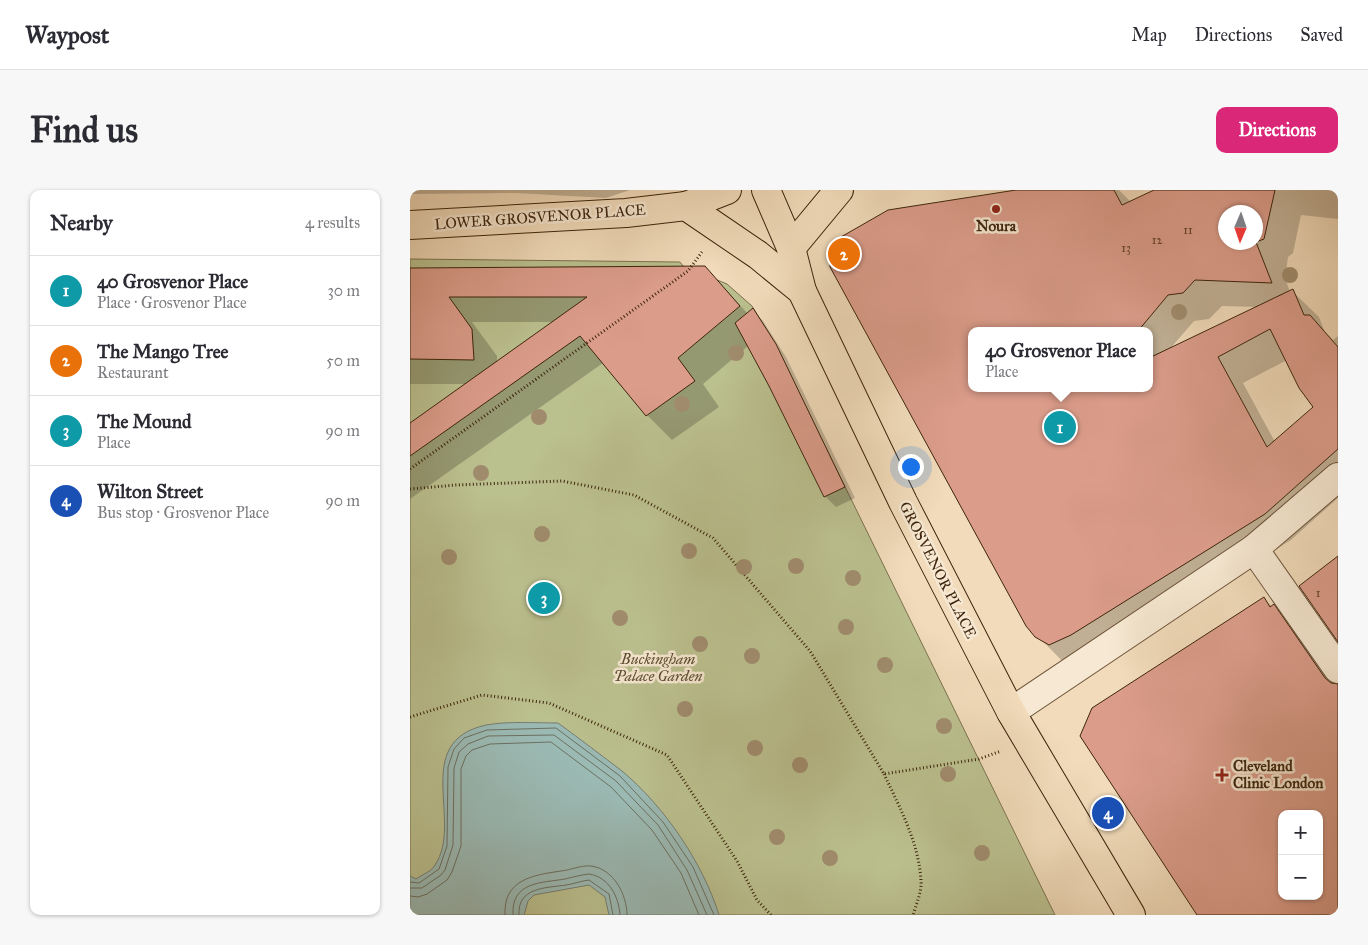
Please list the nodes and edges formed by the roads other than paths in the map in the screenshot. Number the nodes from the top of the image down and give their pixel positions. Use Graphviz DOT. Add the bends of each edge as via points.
graph roads {
  1 [pos="727,190"];
  2 [pos="766,190"];
  3 [pos="839,190"];
  4 [pos="690,198"];
  5 [pos="410,225"];
  6 [pos="791,248"];
  7 [pos="802,291"];
  8 [pos="1338,478"];
  9 [pos="1254,549"];
  10 [pos="1338,669"];
  11 [pos="1010,712"];
  12 [pos="1131,915"];
  1 -- 4 [label="main road, LOWER GROSVENOR PLACE"];
  2 -- 6 [label="main road"];
  3 -- 6 [label="main road"];
  4 -- 5 [label="main road, LOWER GROSVENOR PLACE" via="626,213"];
  4 -- 7 [label="main road, GROSVENOR PLACE" via="718,230 758,255"];
  6 -- 7 [label="main road"];
  7 -- 11 [label="main road, GROSVENOR PLACE" via="903,502"];
  8 -- 9 [label="street"];
  9 -- 10 [label="street"];
  9 -- 11 [label="street"];
  11 -- 12 [label="main road, GROSVENOR PLACE"];
}
